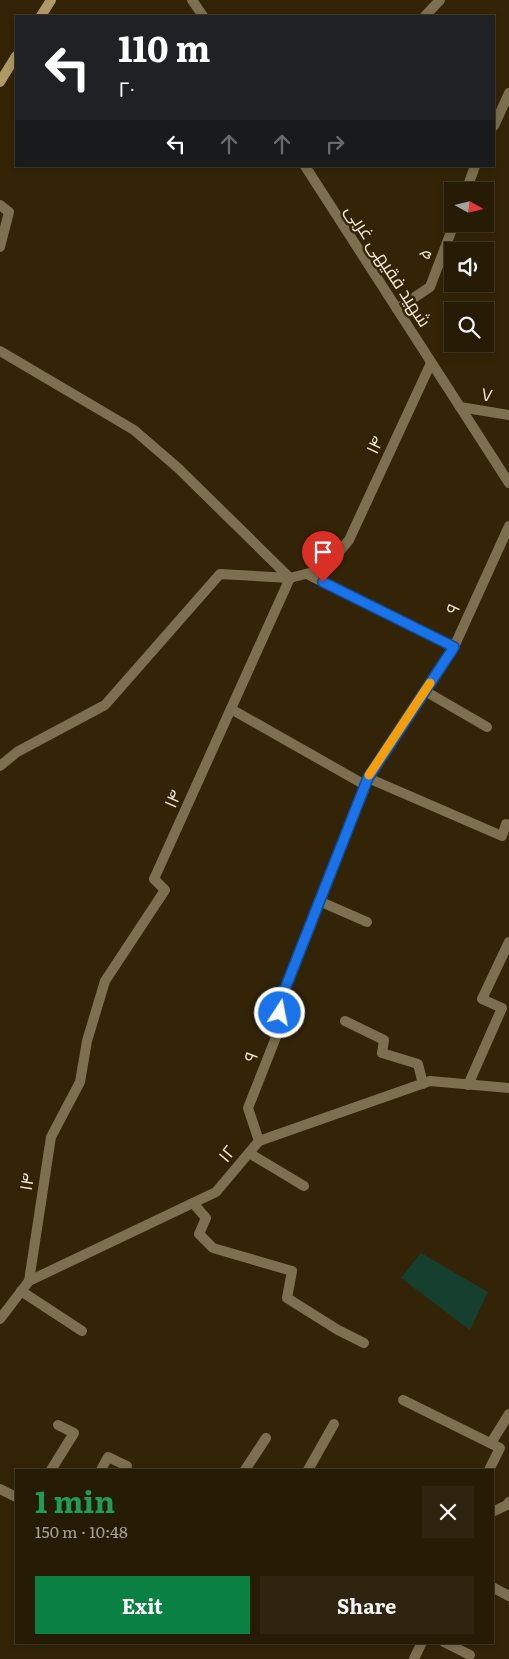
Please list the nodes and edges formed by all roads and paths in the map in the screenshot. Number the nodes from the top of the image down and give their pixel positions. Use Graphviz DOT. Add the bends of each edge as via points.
graph roads {
  1 [pos="51,0"];
  2 [pos="192,0"];
  3 [pos="440,0"];
  4 [pos="42,15"];
  5 [pos="202,15"];
  6 [pos="426,15"];
  7 [pos="15,58"];
  8 [pos="0,82"];
  9 [pos="509,93"];
  10 [pos="495,124"];
  11 [pos="306,167"];
  12 [pos="475,167"];
  13 [pos="469,182"];
  14 [pos="0,205"];
  15 [pos="451,232"];
  16 [pos="0,247"];
  17 [pos="397,309"];
  18 [pos="0,351"];
  19 [pos="431,363"];
  20 [pos="460,407"];
  21 [pos="509,415"];
  22 [pos="509,483"];
  23 [pos="509,526"];
  24 [pos="307,574"];
  25 [pos="290,578"];
  26 [pos="454,647"];
  27 [pos="425,691"];
  28 [pos="231,709"];
  29 [pos="487,727"];
  30 [pos="0,766"];
  31 [pos="366,782"];
  32 [pos="506,824"];
  33 [pos="319,902"];
  34 [pos="367,922"];
  35 [pos="509,942"];
  36 [pos="345,1021"];
  37 [pos="423,1084"];
  38 [pos="468,1084"];
  39 [pos="509,1088"];
  40 [pos="259,1141"];
  41 [pos="249,1153"];
  42 [pos="304,1186"];
  43 [pos="193,1203"];
  44 [pos="29,1281"];
  45 [pos="21,1291"];
  46 [pos="0,1319"];
  47 [pos="82,1331"];
  48 [pos="364,1343"];
  49 [pos="403,1400"];
  50 [pos="509,1414"];
  51 [pos="334,1424"];
  52 [pos="58,1425"];
  53 [pos="266,1438"];
  54 [pos="491,1443"];
  55 [pos="127,1466"];
  56 [pos="52,1469"];
  57 [pos="102,1469"];
  58 [pos="247,1469"];
  59 [pos="309,1469"];
  60 [pos="490,1469"];
  61 [pos="0,1489"];
  62 [pos="15,1496"];
  63 [pos="509,1502"];
  64 [pos="494,1511"];
  65 [pos="494,1589"];
  66 [pos="509,1596"];
  67 [pos="421,1644"];
  68 [pos="448,1644"];
  69 [pos="470,1655"];
  70 [pos="414,1659"];
  1 -- 4 [label="main road"];
  2 -- 5 [label="street"];
  3 -- 6 [label="street"];
  7 -- 8 [label="main road"];
  9 -- 10 [label="street"];
  11 -- 17 [label="street, شهید فقیهی غربی"];
  12 -- 13 [label="street"];
  14 -- 16 [label="street" via="9,212"];
  15 -- 17 [label="street, ۵" via="430,287"];
  17 -- 19 [label="street, شهید فقیهی غربی"];
  18 -- 25 [label="street" via="134,430 178,468"];
  19 -- 20 [label="street, شهید فقیهی غربی"];
  19 -- 24 [label="street, ۱۴" via="349,540 325,569"];
  20 -- 21 [label="street, ۷"];
  20 -- 22 [label="street, شهید فقیهی غربی"];
  23 -- 26 [label="street, ۹"];
  24 -- 25 [label="street, ۱۴"];
  24 -- 26 [label="street"];
  25 -- 28 [label="street, ۱۴"];
  25 -- 30 [label="street" via="220,574 104,705 17,752"];
  26 -- 27 [label="street, ۹"];
  27 -- 29 [label="street"];
  27 -- 31 [label="street, ۹"];
  28 -- 31 [label="street"];
  28 -- 44 [label="street, ۱۴" via="154,879 165,890 105,980 87,1041 80,1082 51,1137"];
  31 -- 32 [label="street" via="502,836"];
  31 -- 33 [label="street, ۹"];
  33 -- 34 [label="street"];
  33 -- 40 [label="street, ۹" via="281,999 280,1027 248,1108"];
  35 -- 38 [label="street" via="482,1000 502,1008"];
  36 -- 37 [label="street" via="384,1040 382,1052 418,1064"];
  37 -- 38 [label="street, ۱۲"];
  37 -- 40 [label="street, ۱۲"];
  38 -- 39 [label="street, ۱۲"];
  40 -- 41 [label="street, ۱۲"];
  41 -- 42 [label="street"];
  41 -- 43 [label="street, ۱۲" via="216,1192"];
  43 -- 44 [label="street, ۱۲"];
  43 -- 48 [label="street" via="206,1218 199,1234 213,1248 292,1271 287,1298"];
  44 -- 45 [label="street, ۱۲"];
  45 -- 46 [label="street, ۱۲"];
  45 -- 47 [label="street"];
  49 -- 54 [label="street"];
  50 -- 54 [label="street"];
  51 -- 59 [label="street"];
  52 -- 56 [label="street" via="74,1433"];
  53 -- 58 [label="street"];
  54 -- 60 [label="street" via="500,1448"];
  55 -- 57 [label="street" via="108,1457"];
  61 -- 62 [label="street"];
  63 -- 64 [label="street"];
  65 -- 66 [label="street"];
  67 -- 70 [label="street"];
  68 -- 69 [label="street"];
}
